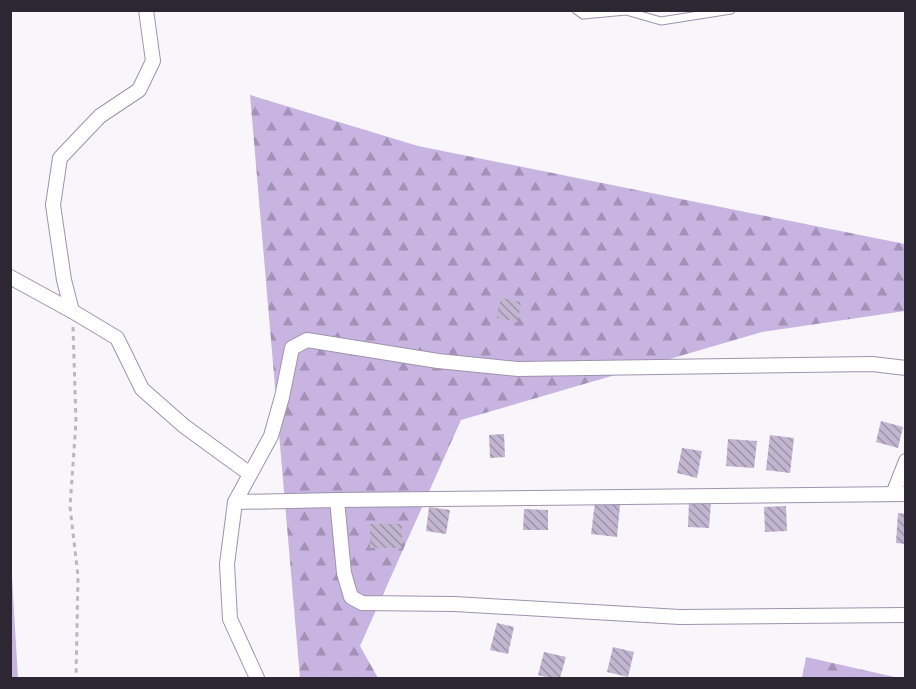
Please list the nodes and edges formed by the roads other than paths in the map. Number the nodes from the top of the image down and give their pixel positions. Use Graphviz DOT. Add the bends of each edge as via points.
graph roads {
  1 [pos="146,10"];
  2 [pos="576,10"];
  3 [pos="731,10"];
  4 [pos="10,277"];
  5 [pos="72,310"];
  6 [pos="906,368"];
  7 [pos="906,461"];
  8 [pos="250,474"];
  9 [pos="899,494"];
  10 [pos="337,500"];
  11 [pos="235,502"];
  12 [pos="906,615"];
  13 [pos="257,678"];
  1 -- 5 [label="street" via="153,61 139,90 100,116 60,158 53,205"];
  2 -- 3 [label="lane" via="583,15 626,11 662,21"];
  4 -- 5 [label="street"];
  5 -- 8 [label="street" via="117,338 142,389 184,426"];
  6 -- 8 [label="street" via="872,364 518,369 307,340 292,348 271,436"];
  7 -- 9 [label="street"];
  8 -- 11 [label="street"];
  9 -- 10 [label="street"];
  10 -- 11 [label="street"];
  10 -- 12 [label="street" via="344,573 351,597 362,603 454,604 680,617"];
  11 -- 13 [label="street" via="228,564 230,619"];
}
